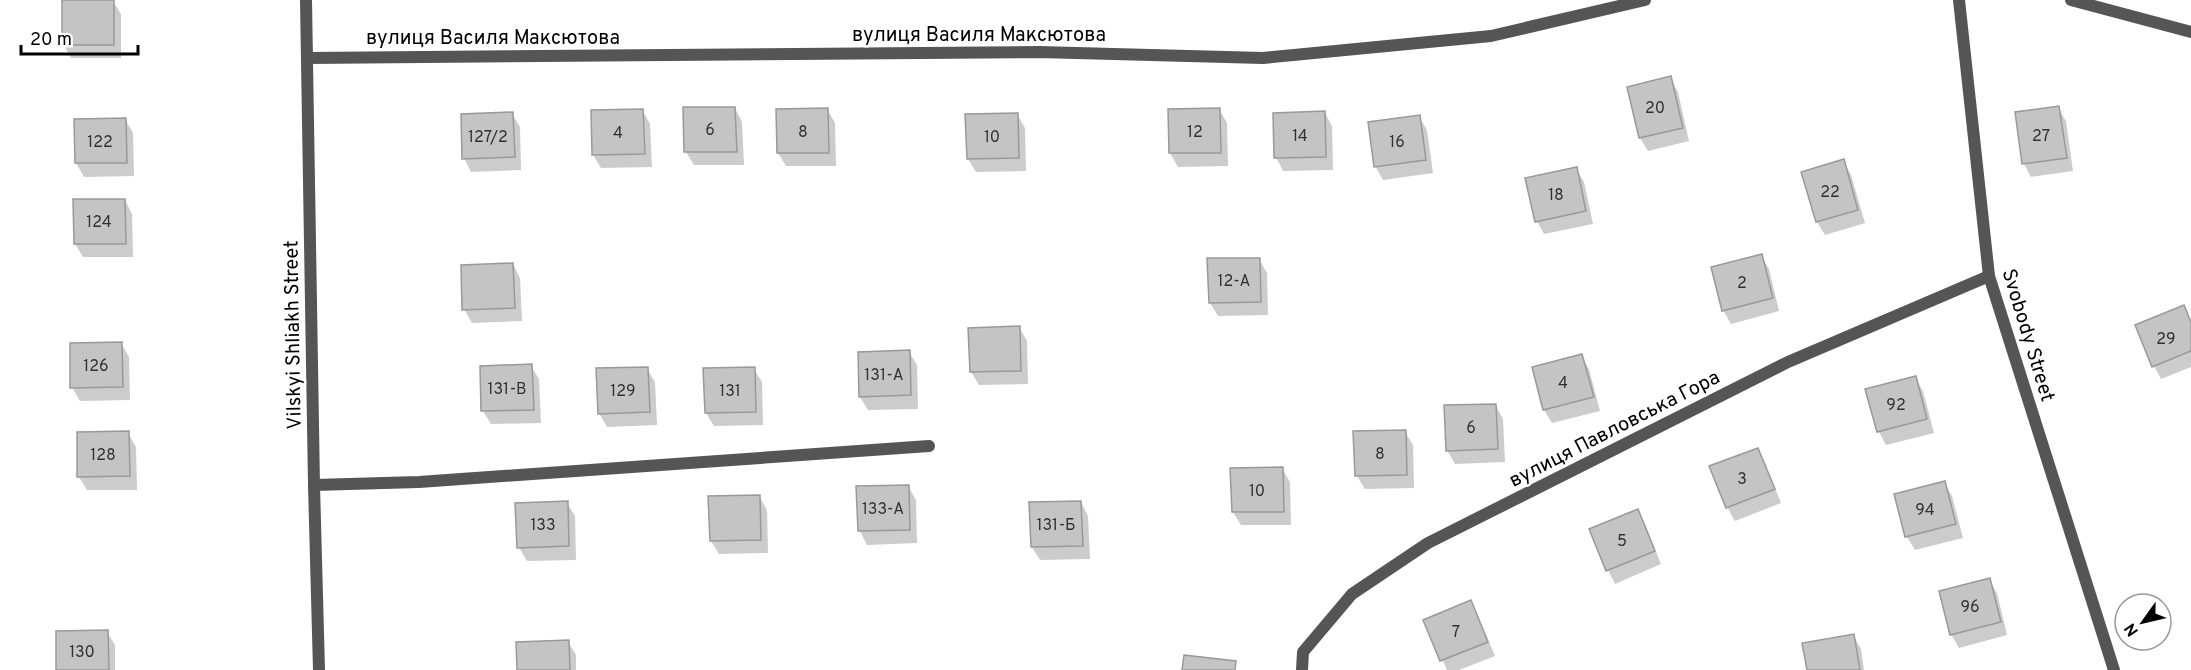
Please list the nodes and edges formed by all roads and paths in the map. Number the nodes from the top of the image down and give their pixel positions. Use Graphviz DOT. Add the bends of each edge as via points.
graph roads {
  1 [pos="306,0"];
  2 [pos="1645,0"];
  3 [pos="1959,0"];
  4 [pos="2071,0"];
  5 [pos="2191,32"];
  6 [pos="307,58"];
  7 [pos="1989,276"];
  8 [pos="929,446"];
  9 [pos="314,485"];
  10 [pos="319,670"];
  11 [pos="1302,670"];
  12 [pos="2114,670"];
  1 -- 6 [label="street, Vilskyi Shliakh Street"];
  2 -- 6 [label="street, вулиця Василя Максютова" via="1491,36 1263,58 1039,52"];
  3 -- 7 [label="street, Svobody Street"];
  4 -- 5 [label="street"];
  6 -- 9 [label="street, Vilskyi Shliakh Street"];
  7 -- 11 [label="street, вулиця Павловська Гора" via="1788,362 1428,543 1352,594 1303,651"];
  7 -- 12 [label="street, Svobody Street"];
  8 -- 9 [label="street" via="419,482"];
  9 -- 10 [label="street, Vilskyi Shliakh Street"];
}
